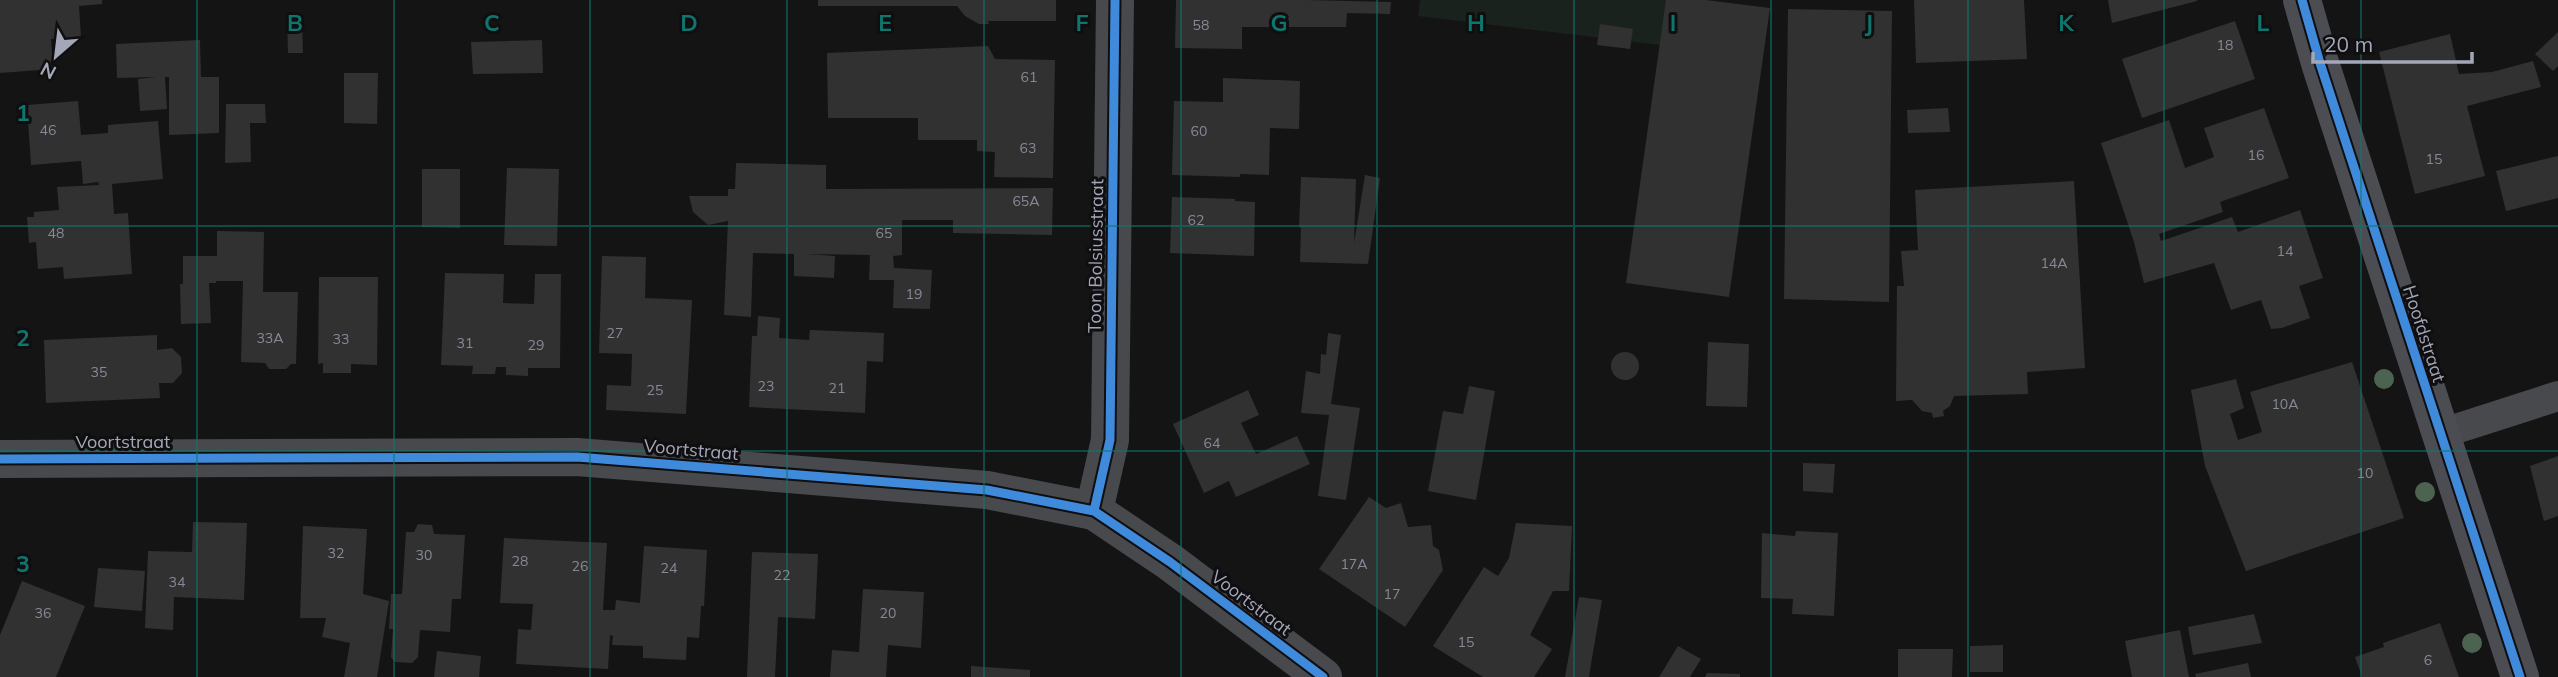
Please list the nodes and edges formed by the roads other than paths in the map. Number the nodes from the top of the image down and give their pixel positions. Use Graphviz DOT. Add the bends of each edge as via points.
graph roads {
  1 [pos="1115,0"];
  2 [pos="2302,0"];
  3 [pos="2558,396"];
  4 [pos="2440,435"];
  5 [pos="0,458"];
  6 [pos="1094,511"];
  7 [pos="1323,677"];
  8 [pos="2520,677"];
  1 -- 6 [label="street, Toon Bolsiusstraat" via="1110,440"];
  2 -- 4 [label="street, Hoofdstraat"];
  3 -- 4 [label="lane"];
  4 -- 8 [label="street, Hoofdstraat"];
  5 -- 6 [label="street, Voortstraat" via="577,457 987,490"];
  6 -- 7 [label="street, Voortstraat"];
}
